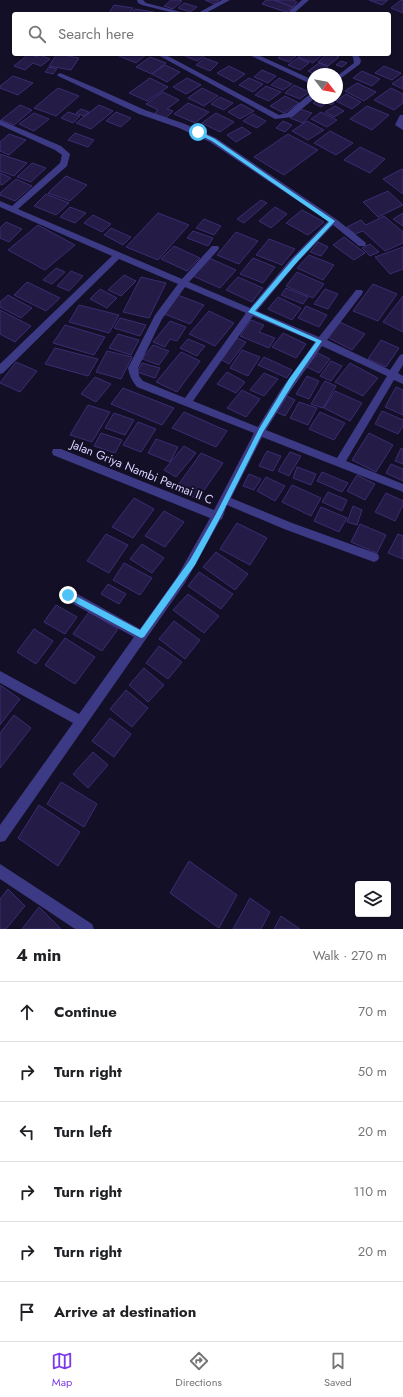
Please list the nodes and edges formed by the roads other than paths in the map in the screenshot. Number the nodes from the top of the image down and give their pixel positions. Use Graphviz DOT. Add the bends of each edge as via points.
graph roads {
  1 [pos="140,0"];
  2 [pos="227,0"];
  3 [pos="306,0"];
  4 [pos="178,12"];
  5 [pos="203,12"];
  6 [pos="291,12"];
  7 [pos="163,56"];
  8 [pos="254,56"];
  9 [pos="356,56"];
  10 [pos="343,74"];
  11 [pos="60,75"];
  12 [pos="307,80"];
  13 [pos="307,101"];
  14 [pos="403,117"];
  15 [pos="0,122"];
  16 [pos="403,128"];
  17 [pos="0,204"];
  18 [pos="13,209"];
  19 [pos="333,221"];
  20 [pos="362,244"];
  21 [pos="215,248"];
  22 [pos="119,254"];
  23 [pos="183,283"];
  24 [pos="360,292"];
  25 [pos="251,312"];
  26 [pos="319,341"];
  27 [pos="403,357"];
  28 [pos="0,370"];
  29 [pos="391,375"];
  30 [pos="403,380"];
  31 [pos="186,403"];
  32 [pos="261,431"];
  33 [pos="57,452"];
  34 [pos="339,463"];
  35 [pos="403,488"];
  36 [pos="225,500"];
  37 [pos="218,516"];
  38 [pos="374,557"];
  39 [pos="68,595"];
  40 [pos="141,635"];
  41 [pos="0,676"];
  42 [pos="81,721"];
  43 [pos="0,836"];
  44 [pos="0,871"];
  45 [pos="86,929"];
  1 -- 4 [label="street" via="144,4"];
  2 -- 5 [label="street"];
  3 -- 6 [label="street"];
  7 -- 13 [label="street" via="278,116 289,115"];
  8 -- 12 [label="street"];
  9 -- 10 [label="street" via="357,64"];
  11 -- 19 [label="street" via="142,112 214,140"];
  14 -- 16 [label="street" via="399,125"];
  15 -- 18 [label="street" via="58,148 67,156 64,164"];
  17 -- 18 [label="street"];
  18 -- 22 [label="street"];
  19 -- 20 [label="street"];
  19 -- 25 [label="street" via="296,259"];
  21 -- 23 [label="street"];
  22 -- 23 [label="street"];
  22 -- 28 [label="street"];
  23 -- 25 [label="street"];
  23 -- 31 [label="street" via="158,317 133,368 133,374 140,384"];
  24 -- 26 [label="street"];
  25 -- 26 [label="street"];
  25 -- 31 [label="street"];
  26 -- 29 [label="street"];
  26 -- 32 [label="street"];
  27 -- 29 [label="street"];
  29 -- 30 [label="street"];
  29 -- 34 [label="street"];
  31 -- 32 [label="street"];
  32 -- 34 [label="street"];
  32 -- 36 [label="street"];
  33 -- 37 [label="street, Jalan Griya Nambi Permai II C"];
  34 -- 35 [label="street"];
  36 -- 37 [label="street"];
  36 -- 38 [label="street"];
  37 -- 40 [label="street" via="181,580"];
  39 -- 40 [label="street"];
  40 -- 42 [label="street"];
  41 -- 42 [label="street"];
  42 -- 43 [label="street"];
  44 -- 45 [label="street"];
}
